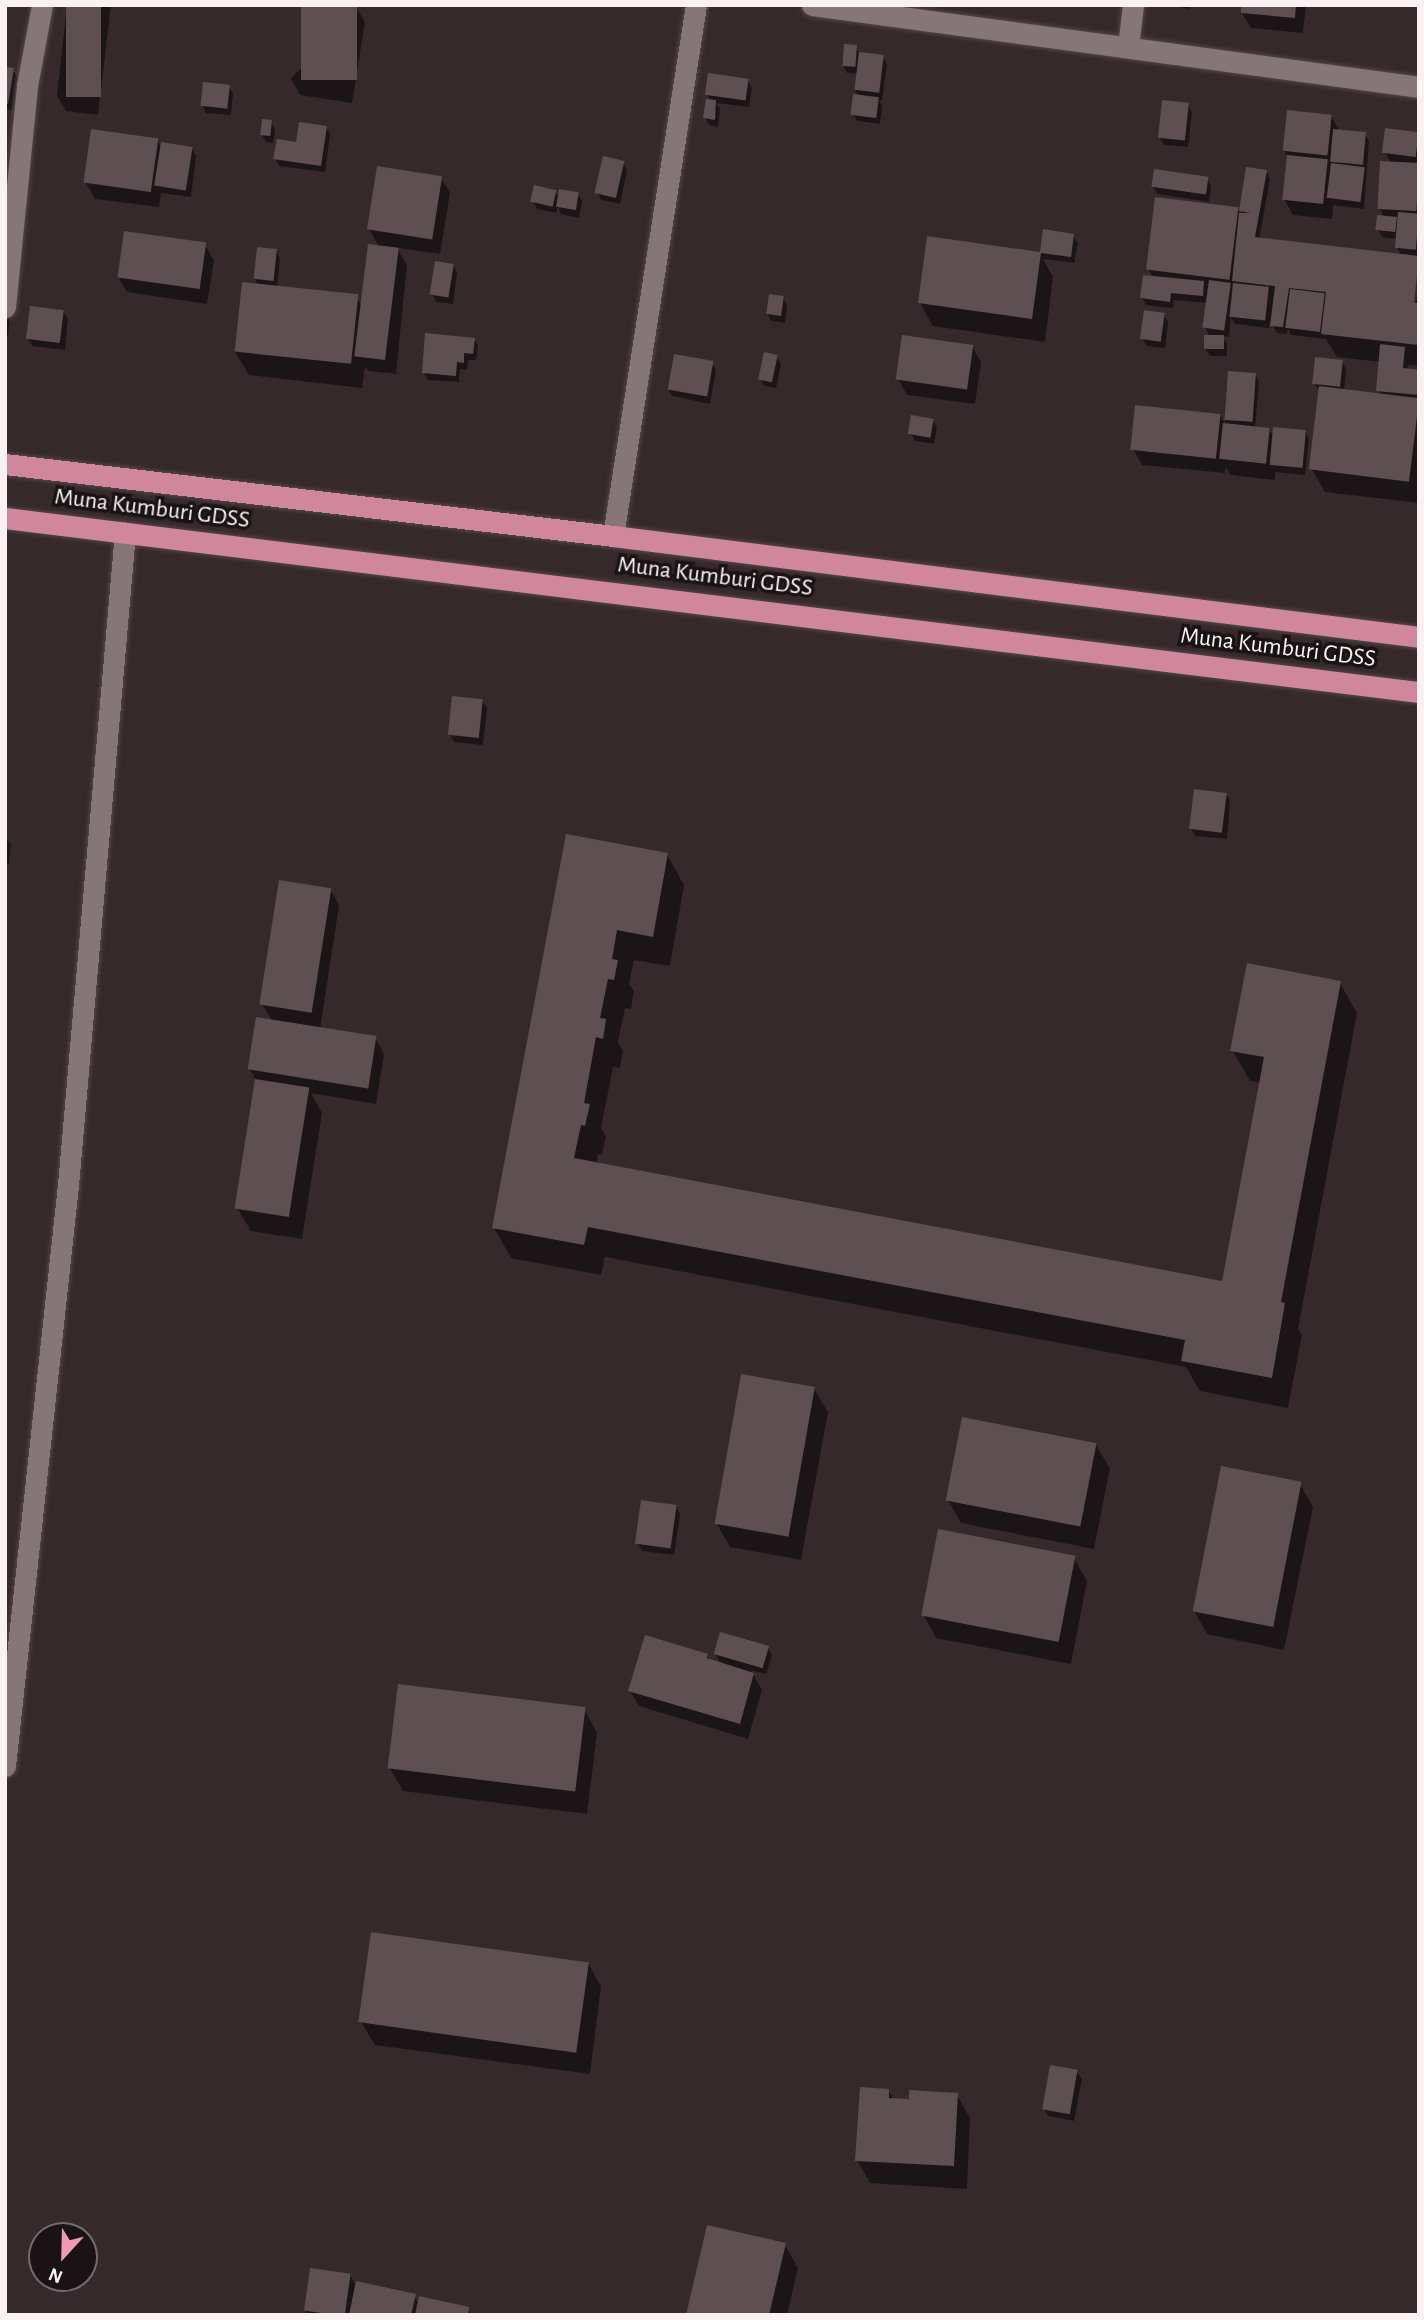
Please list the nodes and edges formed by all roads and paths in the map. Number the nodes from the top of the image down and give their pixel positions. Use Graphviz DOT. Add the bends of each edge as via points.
graph roads {
  1 [pos="42,5"];
  2 [pos="696,5"];
  3 [pos="812,5"];
  4 [pos="1133,5"];
  5 [pos="1128,47"];
  6 [pos="1419,87"];
  7 [pos="5,307"];
  8 [pos="5,464"];
  9 [pos="5,518"];
  10 [pos="125,532"];
  11 [pos="613,536"];
  12 [pos="1419,637"];
  13 [pos="1419,692"];
  14 [pos="5,1766"];
  1 -- 7 [label="street" via="27,86"];
  2 -- 11 [label="street"];
  3 -- 5 [label="street"];
  4 -- 5 [label="street"];
  5 -- 6 [label="street"];
  8 -- 11 [label="highway, Muna Kumburi GDSS"];
  9 -- 10 [label="highway, Muna Kumburi GDSS"];
  10 -- 13 [label="highway, Muna Kumburi GDSS"];
  10 -- 14 [label="street" via="68,1185"];
  11 -- 12 [label="highway, Muna Kumburi GDSS"];
}
